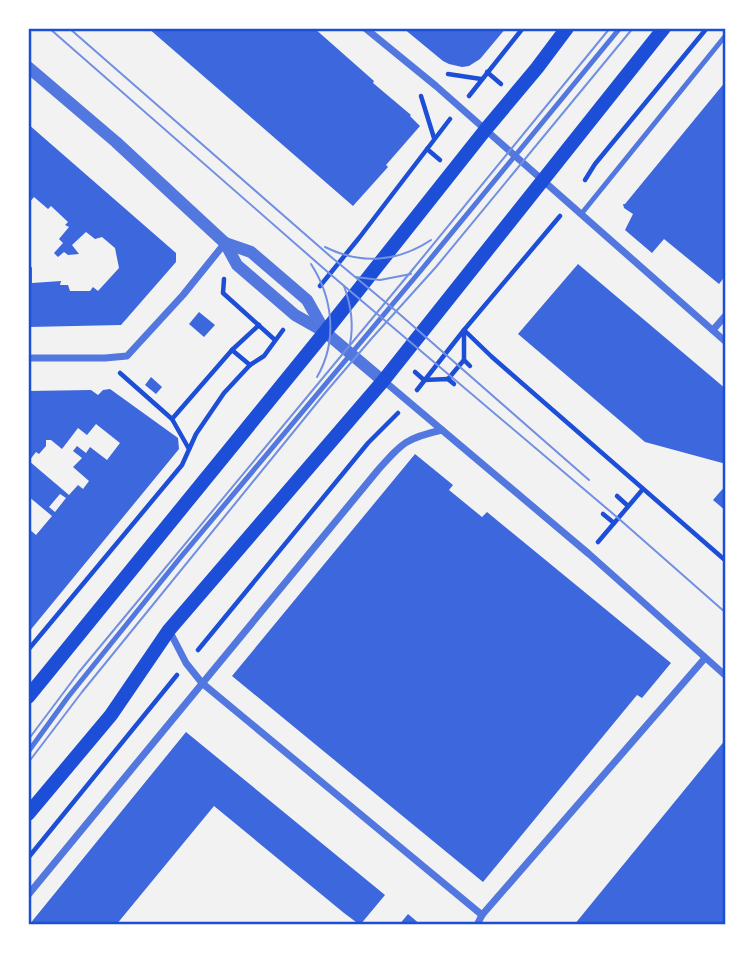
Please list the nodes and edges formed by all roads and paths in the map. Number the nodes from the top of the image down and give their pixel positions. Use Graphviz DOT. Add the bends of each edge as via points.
graph roads {
  1 [pos="365,28"];
  2 [pos="523,28"];
  3 [pos="567,28"];
  4 [pos="620,28"];
  5 [pos="664,28"];
  6 [pos="707,28"];
  7 [pos="726,35"];
  8 [pos="28,67"];
  9 [pos="412,67"];
  10 [pos="459,107"];
  11 [pos="486,130"];
  12 [pos="434,139"];
  13 [pos="516,156"];
  14 [pos="543,179"];
  15 [pos="570,204"];
  16 [pos="582,213"];
  17 [pos="225,243"];
  18 [pos="307,300"];
  19 [pos="295,315"];
  20 [pos="726,315"];
  21 [pos="259,325"];
  22 [pos="464,330"];
  23 [pos="713,330"];
  24 [pos="325,332"];
  25 [pos="275,340"];
  26 [pos="726,342"];
  27 [pos="232,350"];
  28 [pos="351,354"];
  29 [pos="28,358"];
  30 [pos="105,358"];
  31 [pos="464,360"];
  32 [pos="250,365"];
  33 [pos="470,366"];
  34 [pos="448,379"];
  35 [pos="383,381"];
  36 [pos="454,384"];
  37 [pos="172,419"];
  38 [pos="442,430"];
  39 [pos="368,443"];
  40 [pos="189,449"];
  41 [pos="359,454"];
  42 [pos="643,489"];
  43 [pos="617,496"];
  44 [pos="628,506"];
  45 [pos="603,514"];
  46 [pos="614,523"];
  47 [pos="589,554"];
  48 [pos="726,561"];
  49 [pos="169,630"];
  50 [pos="28,650"];
  51 [pos="705,658"];
  52 [pos="726,676"];
  53 [pos="202,683"];
  54 [pos="28,697"];
  55 [pos="28,752"];
  56 [pos="28,814"];
  57 [pos="28,895"];
  58 [pos="482,915"];
  59 [pos="477,925"];
  1 -- 9 [label="street"];
  2 -- 10 [label="path"];
  3 -- 11 [label="main road"];
  4 -- 13 [label="lane"];
  5 -- 14 [label="main road"];
  6 -- 15 [label="path" via="595,164"];
  7 -- 16 [label="lane"];
  8 -- 17 [label="street"];
  9 -- 10 [label="street"];
  9 -- 12 [label="path"];
  10 -- 11 [label="street"];
  10 -- 12 [label="path"];
  11 -- 13 [label="street"];
  11 -- 24 [label="main road"];
  12 -- 18 [label="path"];
  13 -- 14 [label="street"];
  13 -- 28 [label="lane"];
  14 -- 15 [label="street"];
  14 -- 35 [label="main road"];
  15 -- 16 [label="street"];
  15 -- 22 [label="path"];
  16 -- 23 [label="street"];
  17 -- 18 [label="street" via="251,252"];
  17 -- 19 [label="street" via="237,265"];
  17 -- 21 [label="path" via="223,293"];
  17 -- 30 [label="street" via="127,356"];
  18 -- 24 [label="street"];
  19 -- 24 [label="street"];
  19 -- 25 [label="path"];
  20 -- 23 [label="street"];
  21 -- 25 [label="path"];
  21 -- 27 [label="path"];
  22 -- 31 [label="path"];
  22 -- 34 [label="path" via="424,380"];
  22 -- 42 [label="path"];
  23 -- 26 [label="street"];
  24 -- 28 [label="street"];
  24 -- 54 [label="main road"];
  25 -- 32 [label="path" via="264,356"];
  27 -- 32 [label="path"];
  27 -- 37 [label="path"];
  28 -- 35 [label="street"];
  28 -- 55 [label="lane" via="180,558"];
  29 -- 30 [label="street"];
  30 -- 37 [label="path"];
  31 -- 33 [label="path"];
  31 -- 34 [label="path"];
  32 -- 40 [label="path" via="224,393"];
  34 -- 36 [label="path"];
  35 -- 38 [label="street"];
  35 -- 49 [label="main road"];
  37 -- 40 [label="path"];
  38 -- 47 [label="street"];
  38 -- 53 [label="street" via="401,444"];
  39 -- 41 [label="path"];
  40 -- 50 [label="path" via="182,466"];
  42 -- 44 [label="path"];
  42 -- 48 [label="path"];
  43 -- 44 [label="path"];
  44 -- 46 [label="path"];
  45 -- 46 [label="path"];
  46 -- 47 [label="path"];
  47 -- 51 [label="street"];
  49 -- 53 [label="street"];
  49 -- 56 [label="main road" via="111,715"];
  51 -- 52 [label="street"];
  51 -- 58 [label="street"];
  53 -- 57 [label="street"];
  53 -- 58 [label="street"];
  58 -- 59 [label="street"];
}
